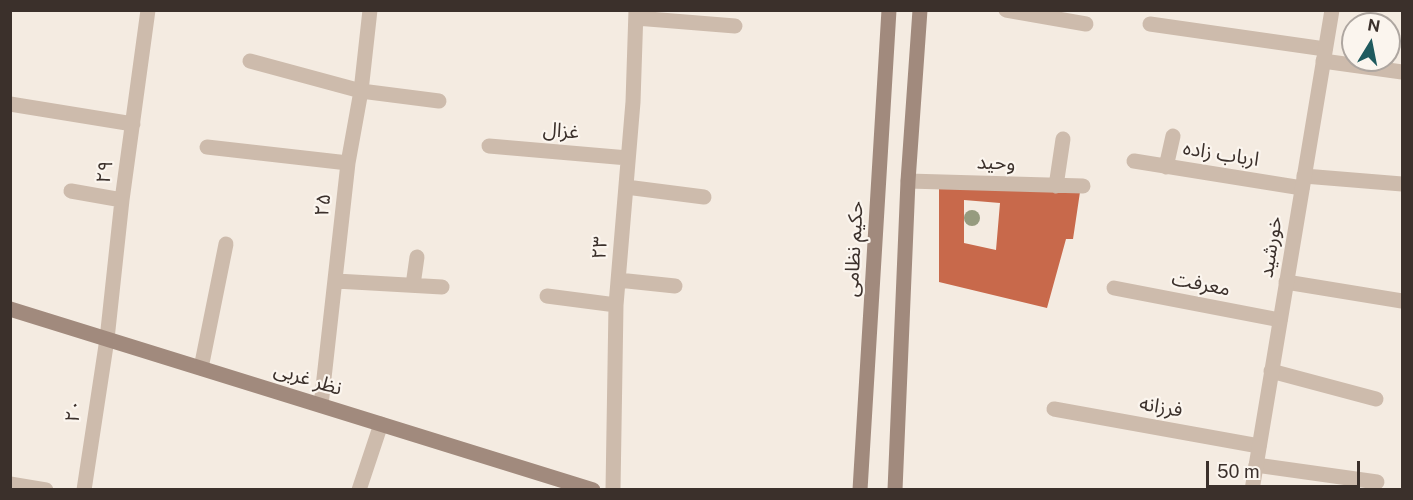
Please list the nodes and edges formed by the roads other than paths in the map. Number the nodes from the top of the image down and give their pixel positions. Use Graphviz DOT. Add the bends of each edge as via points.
graph roads {
  1 [pos="148,10"];
  2 [pos="370,10"];
  3 [pos="890,10"];
  4 [pos="920,10"];
  5 [pos="1006,10"];
  6 [pos="1332,10"];
  7 [pos="636,14"];
  8 [pos="1086,24"];
  9 [pos="1150,24"];
  10 [pos="735,26"];
  11 [pos="1324,55"];
  12 [pos="250,61"];
  13 [pos="1402,72"];
  14 [pos="361,91"];
  15 [pos="439,102"];
  16 [pos="10,104"];
  17 [pos="133,124"];
  18 [pos="1173,136"];
  19 [pos="1063,139"];
  20 [pos="489,146"];
  21 [pos="207,147"];
  22 [pos="628,158"];
  23 [pos="1134,161"];
  24 [pos="348,163"];
  25 [pos="1166,167"];
  26 [pos="908,181"];
  27 [pos="1303,182"];
  28 [pos="1402,184"];
  29 [pos="1056,186"];
  30 [pos="1083,186"];
  31 [pos="626,187"];
  32 [pos="70,191"];
  33 [pos="704,197"];
  34 [pos="122,200"];
  35 [pos="226,244"];
  36 [pos="417,257"];
  37 [pos="336,280"];
  38 [pos="618,280"];
  39 [pos="1286,282"];
  40 [pos="413,285"];
  41 [pos="675,286"];
  42 [pos="442,287"];
  43 [pos="1114,288"];
  44 [pos="547,296"];
  45 [pos="1402,301"];
  46 [pos="616,305"];
  47 [pos="10,309"];
  48 [pos="1280,320"];
  49 [pos="106,339"];
  50 [pos="201,368"];
  51 [pos="1271,371"];
  52 [pos="1376,399"];
  53 [pos="321,405"];
  54 [pos="1054,409"];
  55 [pos="381,424"];
  56 [pos="1259,447"];
  57 [pos="1256,465"];
  58 [pos="1377,482"];
  59 [pos="10,484"];
  60 [pos="859,487"];
  61 [pos="46,489"];
  62 [pos="84,489"];
  63 [pos="359,489"];
  64 [pos="592,489"];
  65 [pos="613,489"];
  66 [pos="895,489"];
  67 [pos="1252,489"];
  1 -- 17 [label="street, ۲۹"];
  2 -- 14 [label="street, ۲۵"];
  3 -- 60 [label="main road, حکیم نظامی"];
  4 -- 26 [label="main road"];
  5 -- 8 [label="street"];
  6 -- 11 [label="street, خورشید"];
  7 -- 10 [label="street"];
  7 -- 22 [label="street, ۲۳"];
  9 -- 11 [label="street"];
  11 -- 13 [label="street"];
  11 -- 27 [label="street, خورشید"];
  12 -- 14 [label="street"];
  14 -- 15 [label="street"];
  14 -- 24 [label="street, ۲۵"];
  16 -- 17 [label="street"];
  17 -- 34 [label="street, ۲۹"];
  18 -- 25 [label="street"];
  19 -- 29 [label="street"];
  20 -- 22 [label="street, غزال"];
  21 -- 24 [label="street"];
  22 -- 31 [label="street, ۲۳"];
  23 -- 25 [label="street, ارباب زاده"];
  24 -- 37 [label="street, ۲۵"];
  25 -- 27 [label="street, ارباب زاده"];
  26 -- 29 [label="street, وحید"];
  26 -- 66 [label="main road"];
  27 -- 28 [label="street, ارباب زاده"];
  27 -- 39 [label="street, خورشید"];
  29 -- 30 [label="street, وحید"];
  31 -- 33 [label="street"];
  31 -- 38 [label="street, ۲۳"];
  32 -- 34 [label="street"];
  34 -- 49 [label="street, ۲۹"];
  35 -- 50 [label="street"];
  36 -- 40 [label="street"];
  37 -- 40 [label="street"];
  37 -- 53 [label="street, ۲۵"];
  38 -- 41 [label="street"];
  38 -- 46 [label="street, ۲۳"];
  39 -- 45 [label="street"];
  39 -- 48 [label="street, خورشید"];
  40 -- 42 [label="street"];
  43 -- 48 [label="street, معرفت"];
  44 -- 46 [label="street"];
  46 -- 65 [label="street, ۲۳"];
  47 -- 49 [label="main road, نظر غربی"];
  48 -- 51 [label="street, خورشید"];
  49 -- 50 [label="main road, نظر غربی"];
  49 -- 62 [label="street, ۲۰"];
  50 -- 53 [label="main road, نظر غربی"];
  51 -- 52 [label="street"];
  51 -- 56 [label="street, خورشید"];
  53 -- 55 [label="main road, نظر غربی"];
  54 -- 56 [label="street, فرزانه"];
  55 -- 63 [label="street"];
  55 -- 64 [label="main road, نظر غربی"];
  56 -- 57 [label="street, خورشید"];
  57 -- 58 [label="street"];
  57 -- 67 [label="street, خورشید"];
  59 -- 61 [label="street"];
}
